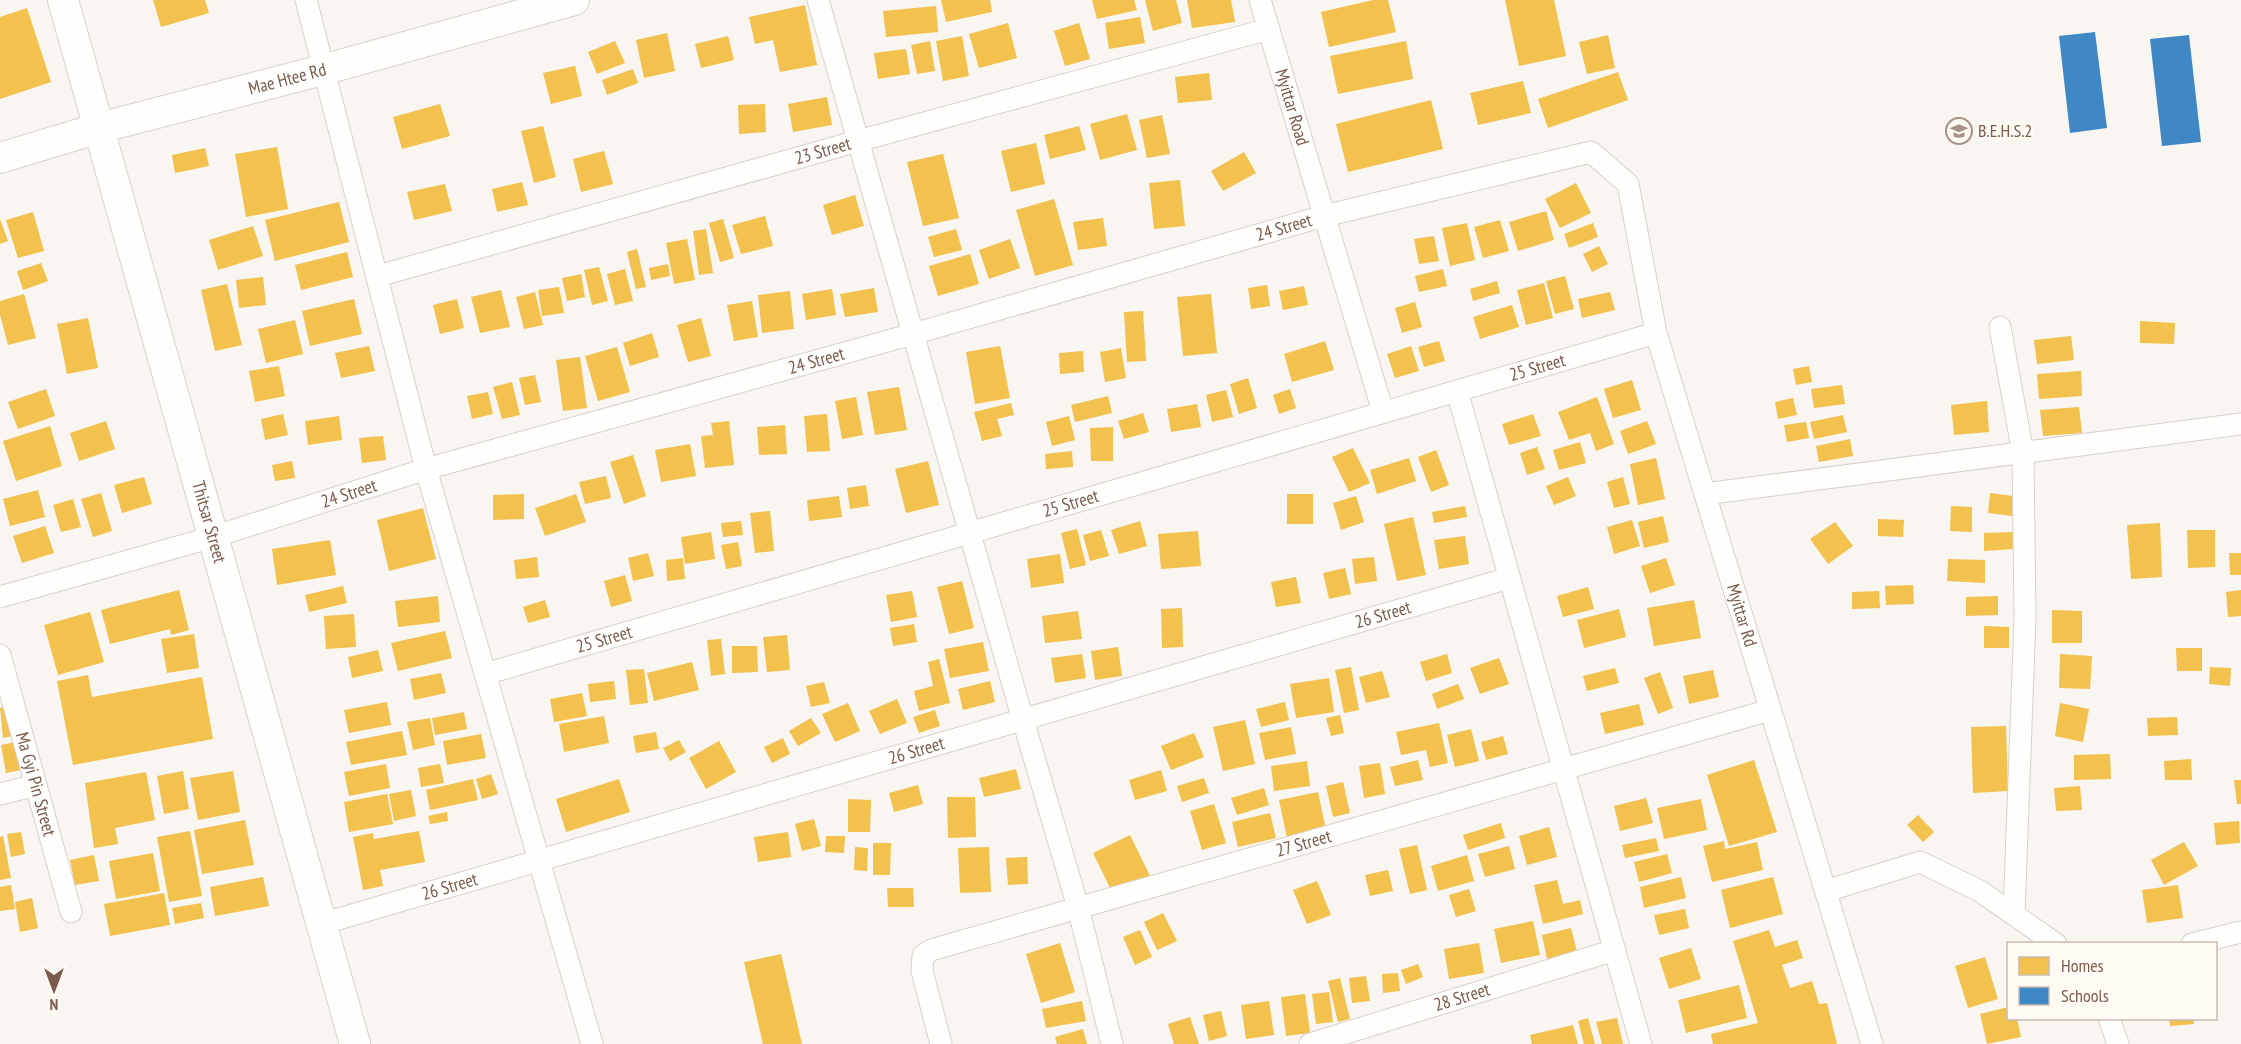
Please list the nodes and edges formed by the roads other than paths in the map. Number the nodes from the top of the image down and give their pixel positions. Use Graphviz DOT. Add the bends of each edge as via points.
graph roads {
  1 [pos="63,0"];
  2 [pos="306,0"];
  3 [pos="574,0"];
  4 [pos="818,0"];
  5 [pos="1260,0"];
  6 [pos="1269,29"];
  7 [pos="326,69"];
  8 [pos="99,128"];
  9 [pos="858,141"];
  10 [pos="0,158"];
  11 [pos="1628,184"];
  12 [pos="1324,216"];
  13 [pos="378,276"];
  14 [pos="2000,327"];
  15 [pos="1656,333"];
  16 [pos="913,334"];
  17 [pos="1456,391"];
  18 [pos="1383,412"];
  19 [pos="2241,424"];
  20 [pos="2023,453"];
  21 [pos="426,469"];
  22 [pos="1705,494"];
  23 [pos="969,533"];
  24 [pos="213,537"];
  25 [pos="1509,578"];
  26 [pos="0,597"];
  27 [pos="0,655"];
  28 [pos="485,674"];
  29 [pos="1770,710"];
  30 [pos="1023,720"];
  31 [pos="1563,769"];
  32 [pos="36,785"];
  33 [pos="0,794"];
  34 [pos="538,859"];
  35 [pos="1826,891"];
  36 [pos="1078,907"];
  37 [pos="71,912"];
  38 [pos="2014,914"];
  39 [pos="321,924"];
  40 [pos="2241,932"];
  41 [pos="2053,942"];
  42 [pos="2200,942"];
  43 [pos="1615,950"];
  44 [pos="2110,1020"];
  45 [pos="355,1044"];
  46 [pos="592,1044"];
  47 [pos="940,1044"];
  48 [pos="1112,1044"];
  49 [pos="1310,1044"];
  50 [pos="1641,1044"];
  51 [pos="1872,1044"];
  52 [pos="2118,1044"];
  1 -- 8 [label="street, Thitsar Street"];
  2 -- 7 [label="street"];
  3 -- 7 [label="street, Mae Htee Rd"];
  4 -- 9 [label="street"];
  5 -- 6 [label="street, Myittar Road"];
  6 -- 9 [label="street, 23 Street"];
  6 -- 12 [label="street, Myittar Road"];
  7 -- 8 [label="street, Mae Htee Rd"];
  7 -- 13 [label="street"];
  8 -- 10 [label="street, Mae Htee Rd"];
  8 -- 24 [label="street, Thitsar Street"];
  9 -- 13 [label="street, 23 Street"];
  9 -- 16 [label="street"];
  11 -- 12 [label="street, 24 Street" via="1590,152"];
  11 -- 15 [label="street, Myittar Rd"];
  12 -- 16 [label="street, 24 Street"];
  12 -- 18 [label="street, Myittar Road"];
  13 -- 21 [label="street"];
  14 -- 20 [label="street"];
  15 -- 17 [label="street, 25 Street"];
  15 -- 22 [label="street, Myittar Rd"];
  16 -- 21 [label="street, 24 Street"];
  16 -- 23 [label="street"];
  17 -- 18 [label="street, 25 Street"];
  17 -- 25 [label="street"];
  18 -- 23 [label="street, 25 Street"];
  19 -- 20 [label="street"];
  20 -- 22 [label="street"];
  20 -- 38 [label="street" via="2025,618"];
  21 -- 24 [label="street, 24 Street"];
  21 -- 28 [label="street"];
  22 -- 29 [label="street, Myittar Rd"];
  23 -- 28 [label="street, 25 Street"];
  23 -- 30 [label="street"];
  24 -- 26 [label="street, 24 Street"];
  24 -- 39 [label="street, Thitsar Street"];
  25 -- 30 [label="street, 26 Street"];
  25 -- 31 [label="street"];
  27 -- 32 [label="street, Ma Gyi Pin Street"];
  28 -- 34 [label="street"];
  29 -- 31 [label="street, 27 Street"];
  29 -- 35 [label="street, Myittar Rd"];
  30 -- 34 [label="street, 26 Street"];
  30 -- 36 [label="street"];
  31 -- 36 [label="street, 27 Street"];
  31 -- 43 [label="street"];
  32 -- 33 [label="street"];
  32 -- 37 [label="street, Ma Gyi Pin Street"];
  34 -- 39 [label="street, 26 Street"];
  34 -- 46 [label="street"];
  35 -- 38 [label="street" via="1920,862 1980,891"];
  35 -- 51 [label="street, Myittar Rd"];
  36 -- 47 [label="street, 27 Street" via="932,950 923,956 922,971"];
  36 -- 48 [label="street"];
  38 -- 41 [label="street"];
  39 -- 45 [label="street, Thitsar Street"];
  40 -- 42 [label="street"];
  43 -- 49 [label="street, 28 Street"];
  43 -- 50 [label="street"];
  44 -- 52 [label="street"];
}
